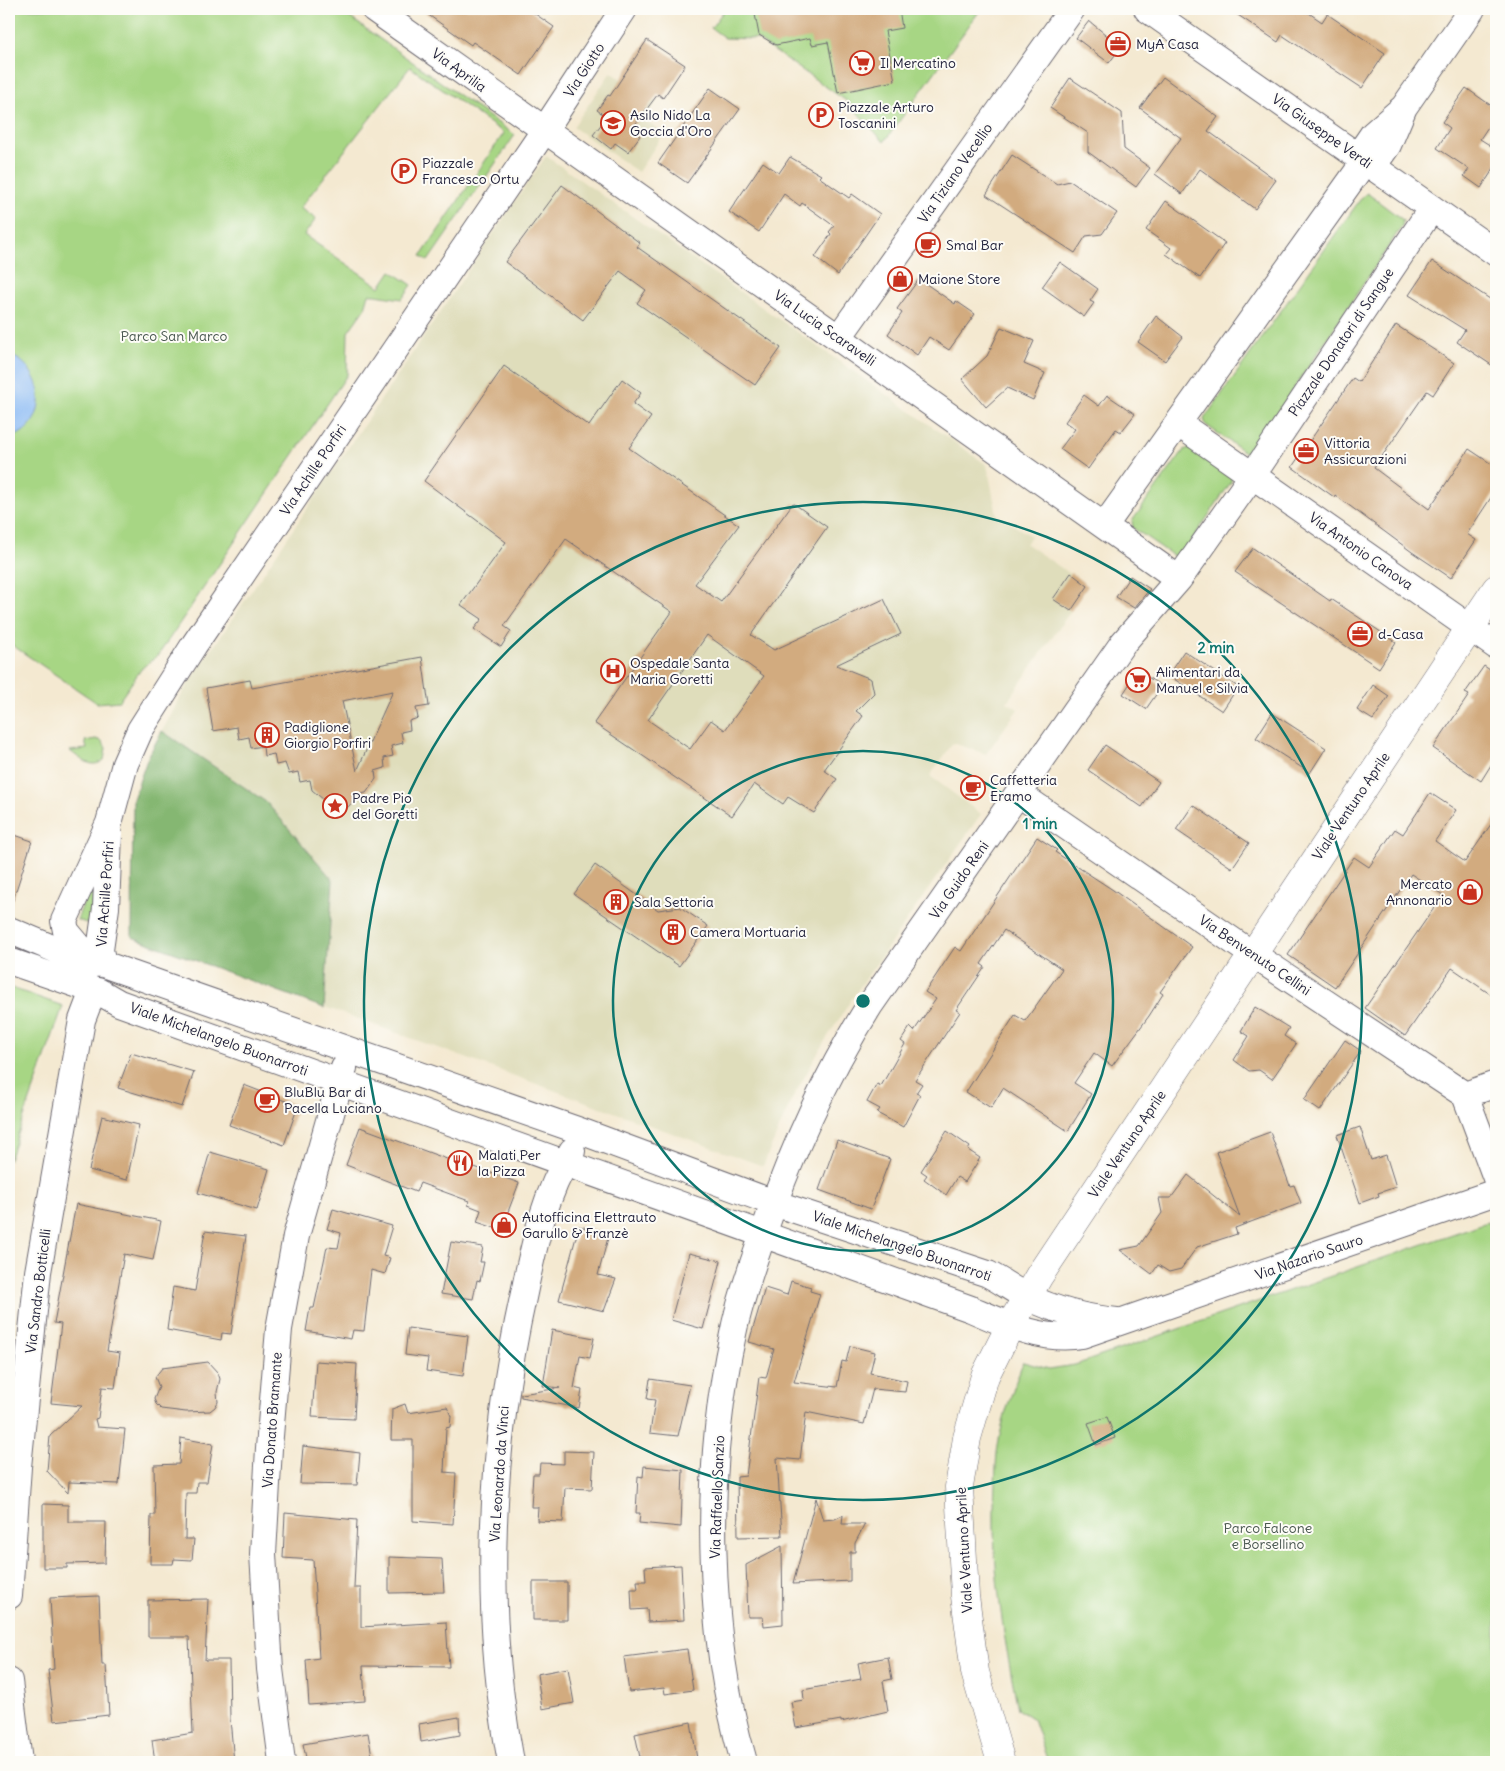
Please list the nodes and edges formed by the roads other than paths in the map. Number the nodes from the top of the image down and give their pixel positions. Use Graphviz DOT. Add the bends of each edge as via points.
graph roads {
  1 [pos="374,9"];
  2 [pos="624,9"];
  3 [pos="1072,9"];
  4 [pos="1147,9"];
  5 [pos="1472,9"];
  6 [pos="544,131"];
  7 [pos="1365,161"];
  8 [pos="1432,208"];
  9 [pos="1496,253"];
  10 [pos="839,337"];
  11 [pos="1179,424"];
  12 [pos="1252,476"];
  13 [pos="1105,526"];
  14 [pos="1179,579"];
  15 [pos="1496,589"];
  16 [pos="1470,627"];
  17 [pos="1496,646"];
  18 [pos="1019,794"];
  19 [pos="109,823"];
  20 [pos="9,930"];
  21 [pos="1252,954"];
  22 [pos="9,961"];
  23 [pos="98,964"];
  24 [pos="93,991"];
  25 [pos="348,1049"];
  26 [pos="341,1084"];
  27 [pos="1496,1084"];
  28 [pos="1465,1095"];
  29 [pos="584,1132"];
  30 [pos="563,1164"];
  31 [pos="1496,1178"];
  32 [pos="1496,1192"];
  33 [pos="774,1203"];
  34 [pos="763,1235"];
  35 [pos="1026,1297"];
  36 [pos="1122,1321"];
  37 [pos="1010,1326"];
  38 [pos="9,1596"];
  39 [pos="9,1681"];
  40 [pos="19,1762"];
  41 [pos="282,1762"];
  42 [pos="511,1762"];
  43 [pos="744,1762"];
  44 [pos="1001,1762"];
  1 -- 6 [label="street, Via Aprilia"];
  2 -- 6 [label="street, Via Giotto"];
  3 -- 10 [label="street, Via Tiziano Vecellio"];
  4 -- 7 [label="street, Via Giuseppe Verdi"];
  5 -- 7 [label="street" via="1404,106 1373,134"];
  6 -- 10 [label="street, Via Lucia Scaravelli"];
  6 -- 19 [label="street, Via Achille Porfiri" via="140,730 125,764"];
  7 -- 8 [label="street, Via Giuseppe Verdi"];
  7 -- 11 [label="street"];
  8 -- 9 [label="street, Via Giuseppe Verdi"];
  8 -- 12 [label="street, Piazzale Donatori di Sangue"];
  10 -- 13 [label="street, Via Lucia Scaravelli"];
  11 -- 12 [label="street"];
  11 -- 13 [label="street"];
  12 -- 14 [label="street, Piazzale Donatori di Sangue"];
  12 -- 16 [label="street, Via Antonio Canova"];
  13 -- 14 [label="street"];
  14 -- 18 [label="street, Via Guido Reni" via="1123,643"];
  15 -- 16 [label="main road, Viale Ventuno Aprile"];
  16 -- 17 [label="street, Via Antonio Canova"];
  16 -- 21 [label="main road, Viale Ventuno Aprile"];
  18 -- 21 [label="street, Via Benvenuto Cellini"];
  18 -- 33 [label="street, Via Guido Reni" via="852,1034 804,1126"];
  19 -- 23 [label="street, Via Achille Porfiri" via="108,877"];
  19 -- 23 [label="street, Via Achille Porfiri" via="64,921 66,931"];
  20 -- 23 [label="street, Viale Michelangelo Buonarroti"];
  21 -- 28 [label="street, Via Benvenuto Cellini"];
  21 -- 35 [label="main road, Viale Ventuno Aprile"];
  22 -- 24 [label="street, Viale Michelangelo Buonarroti"];
  23 -- 24 [label="street" via="110,973 109,983"];
  23 -- 25 [label="street, Viale Michelangelo Buonarroti"];
  24 -- 26 [label="street, Viale Michelangelo Buonarroti"];
  24 -- 38 [label="street, Via Sandro Botticelli" via="82,1020 38,1272 18,1467"];
  25 -- 26 [label="street"];
  25 -- 29 [label="street, Viale Michelangelo Buonarroti"];
  26 -- 30 [label="street, Viale Michelangelo Buonarroti"];
  26 -- 41 [label="street, Via Donato Bramante" via="296,1236 280,1328 270,1438 263,1554 270,1669"];
  27 -- 28 [label="street"];
  28 -- 31 [label="street"];
  29 -- 30 [label="street"];
  29 -- 33 [label="street, Viale Michelangelo Buonarroti"];
  30 -- 34 [label="street, Viale Michelangelo Buonarroti"];
  30 -- 42 [label="street, Via Leonardo da Vinci" via="554,1181 531,1258 512,1348 499,1440 494,1527 494,1628 497,1677"];
  32 -- 36 [label="street, Via Nazario Sauro"];
  33 -- 34 [label="street"];
  33 -- 35 [label="street, Viale Michelangelo Buonarroti" via="988,1274"];
  34 -- 37 [label="street, Viale Michelangelo Buonarroti"];
  34 -- 43 [label="street, Via Raffaello Sanzio" via="733,1332 716,1465 714,1558 717,1608 727,1688"];
  35 -- 36 [label="street, Via Nazario Sauro" via="1066,1313"];
  35 -- 37 [label="main road, Viale Ventuno Aprile"];
  36 -- 37 [label="street, Via Nazario Sauro" via="1068,1338"];
  37 -- 44 [label="main road, Viale Ventuno Aprile" via="985,1376 967,1438 959,1487 965,1596 975,1672"];
  39 -- 40 [label="street"];
}
